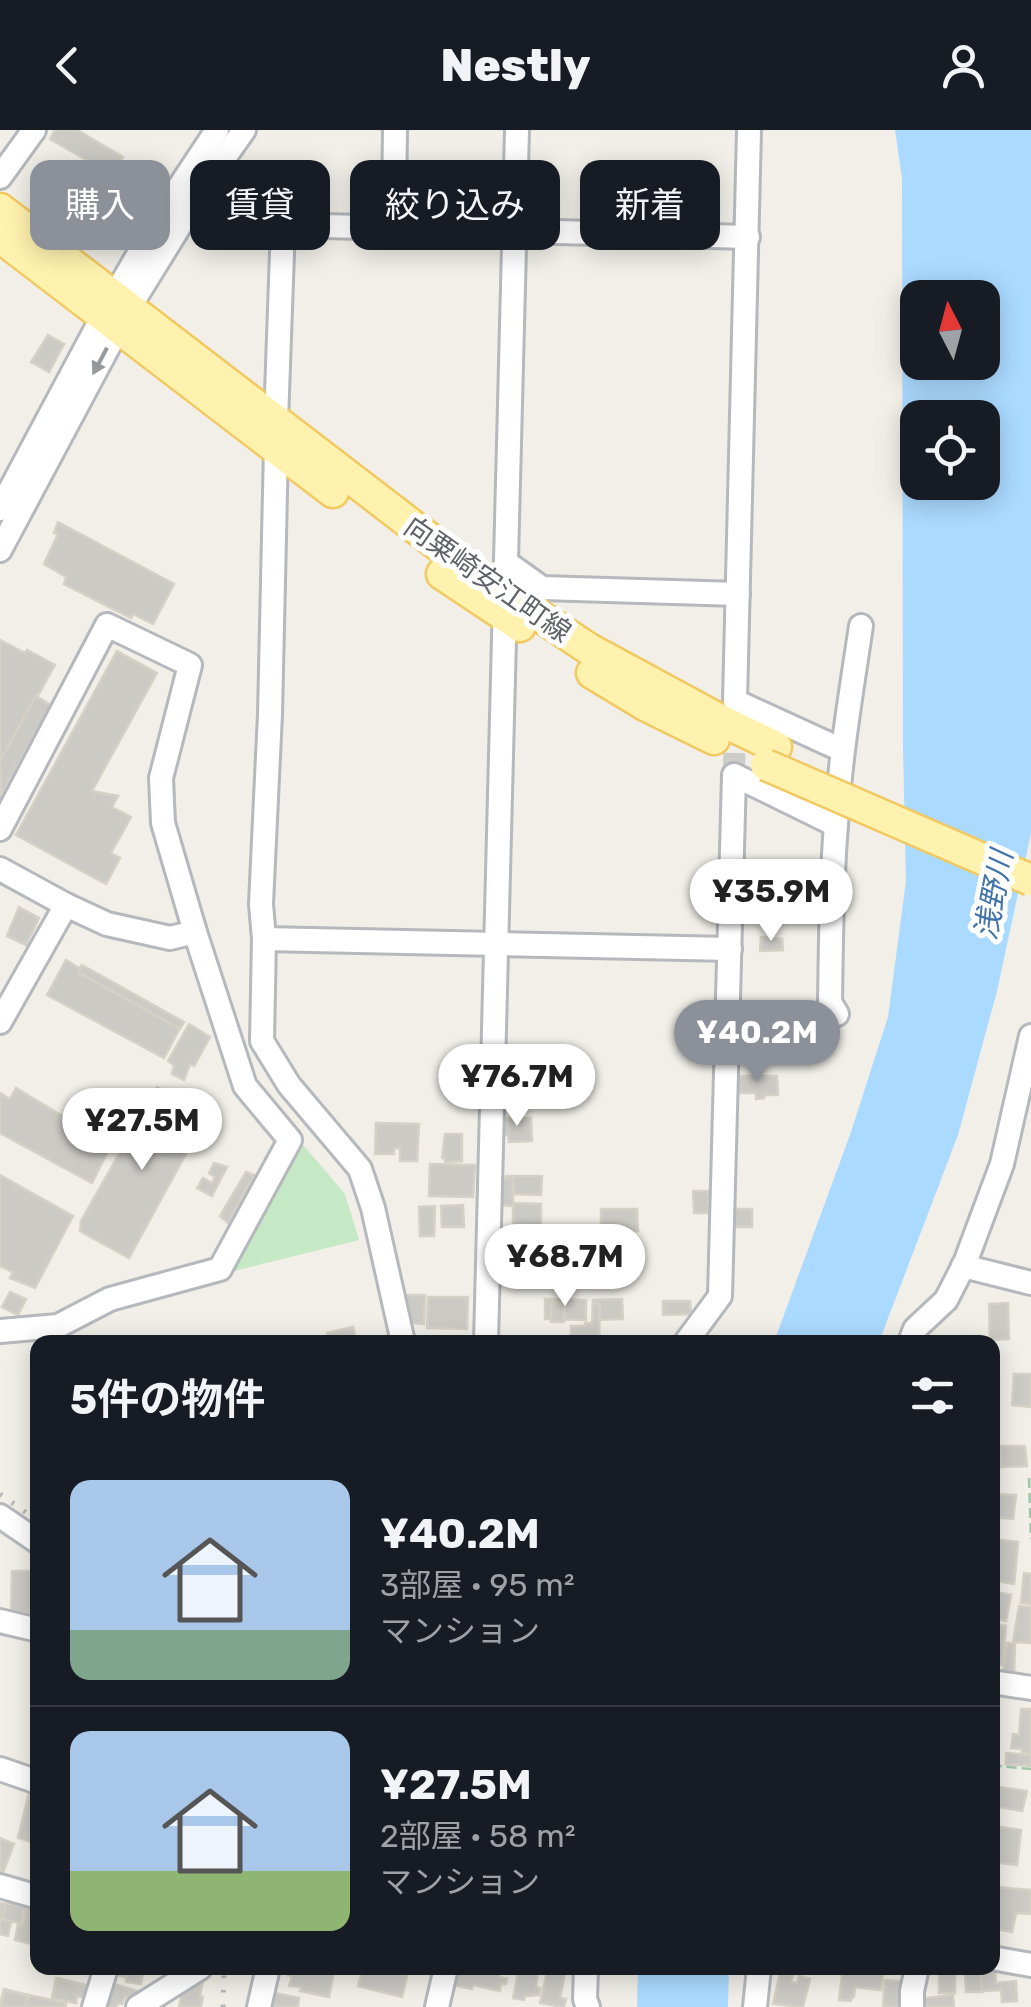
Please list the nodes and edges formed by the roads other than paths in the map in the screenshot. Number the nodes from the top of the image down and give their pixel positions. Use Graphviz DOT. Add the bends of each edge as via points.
graph roads {
  1 [pos="34,130"];
  2 [pos="216,130"];
  3 [pos="244,130"];
  4 [pos="395,130"];
  5 [pos="517,130"];
  6 [pos="750,130"];
  7 [pos="395,160"];
  8 [pos="517,160"];
  9 [pos="0,177"];
  10 [pos="0,209"];
  11 [pos="350,226"];
  12 [pos="560,233"];
  13 [pos="0,237"];
  14 [pos="748,237"];
  15 [pos="515,250"];
  16 [pos="116,312"];
  17 [pos="276,435"];
  18 [pos="0,508"];
  19 [pos="0,550"];
  20 [pos="505,590"];
  21 [pos="738,594"];
  22 [pos="861,626"];
  23 [pos="842,750"];
  24 [pos="771,756"];
  25 [pos="836,825"];
  26 [pos="0,829"];
  27 [pos="1031,860"];
  28 [pos="0,869"];
  29 [pos="1031,880"];
  30 [pos="66,905"];
  31 [pos="195,932"];
  32 [pos="264,940"];
  33 [pos="495,946"];
  34 [pos="730,949"];
  35 [pos="837,1014"];
  36 [pos="0,1022"];
  37 [pos="1031,1036"];
  38 [pos="963,1266"];
  39 [pos="1031,1283"];
  40 [pos="0,1331"];
  41 [pos="401,1335"];
  42 [pos="486,1335"];
  43 [pos="691,1335"];
  44 [pos="913,1335"];
  45 [pos="0,1516"];
  46 [pos="30,1537"];
  47 [pos="0,1621"];
  48 [pos="30,1628"];
  49 [pos="1000,1683"];
  50 [pos="1031,1688"];
  51 [pos="0,1769"];
  52 [pos="30,1779"];
  53 [pos="0,1886"];
  54 [pos="30,1895"];
  55 [pos="1000,1959"];
  56 [pos="1031,1965"];
  57 [pos="104,1975"];
  58 [pos="189,1975"];
  59 [pos="266,1975"];
  60 [pos="444,1975"];
  61 [pos="586,1975"];
  62 [pos="758,1975"];
  63 [pos="915,1975"];
  64 [pos="94,2007"];
  65 [pos="138,2007"];
  66 [pos="259,2007"];
  67 [pos="437,2007"];
  68 [pos="588,2007"];
  69 [pos="755,2007"];
  70 [pos="912,2007"];
  1 -- 9 [label="street"];
  2 -- 16 [label="street" via="164,210"];
  3 -- 16 [label="street"];
  4 -- 7 [label="street"];
  5 -- 8 [label="street"];
  6 -- 14 [label="street"];
  10 -- 16 [label="main road, 向粟崎安江町線"];
  11 -- 17 [label="street" via="283,225"];
  12 -- 14 [label="street"];
  13 -- 16 [label="main road, 向粟崎安江町線"];
  14 -- 21 [label="street"];
  15 -- 20 [label="street"];
  16 -- 17 [label="main road, 向粟崎安江町線"];
  16 -- 18 [label="street"];
  16 -- 19 [label="street, one-way"];
  17 -- 20 [label="main road, 向粟崎安江町線"];
  17 -- 32 [label="street"];
  20 -- 21 [label="street"];
  20 -- 24 [label="main road, 向粟崎安江町線" via="589,649 720,720"];
  20 -- 33 [label="street"];
  21 -- 23 [label="street" via="735,701"];
  22 -- 23 [label="street"];
  23 -- 25 [label="street"];
  24 -- 27 [label="main road, 向粟崎安江町線"];
  24 -- 29 [label="main road, 向粟崎安江町線, bridge"];
  25 -- 34 [label="street" via="734,776"];
  25 -- 35 [label="street" via="830,1002"];
  26 -- 31 [label="street" via="107,625 190,665 161,800"];
  28 -- 30 [label="street"];
  30 -- 31 [label="street" via="139,932 170,938"];
  30 -- 36 [label="street"];
  31 -- 40 [label="street" via="245,1086 290,1140 220,1269 110,1299 58,1326"];
  32 -- 33 [label="street"];
  32 -- 41 [label="street" via="262,1041 289,1085 360,1168"];
  33 -- 34 [label="street"];
  33 -- 42 [label="street"];
  34 -- 43 [label="street" via="720,1296"];
  37 -- 38 [label="street" via="1002,1164"];
  38 -- 39 [label="street"];
  38 -- 44 [label="street" via="946,1300"];
  45 -- 46 [label="street"];
  47 -- 48 [label="street"];
  49 -- 50 [label="street"];
  51 -- 52 [label="street"];
  53 -- 54 [label="street"];
  55 -- 56 [label="street"];
  57 -- 64 [label="street"];
  58 -- 65 [label="street"];
  59 -- 66 [label="street"];
  60 -- 67 [label="street"];
  61 -- 68 [label="street"];
  62 -- 69 [label="street"];
  63 -- 70 [label="street"];
}
